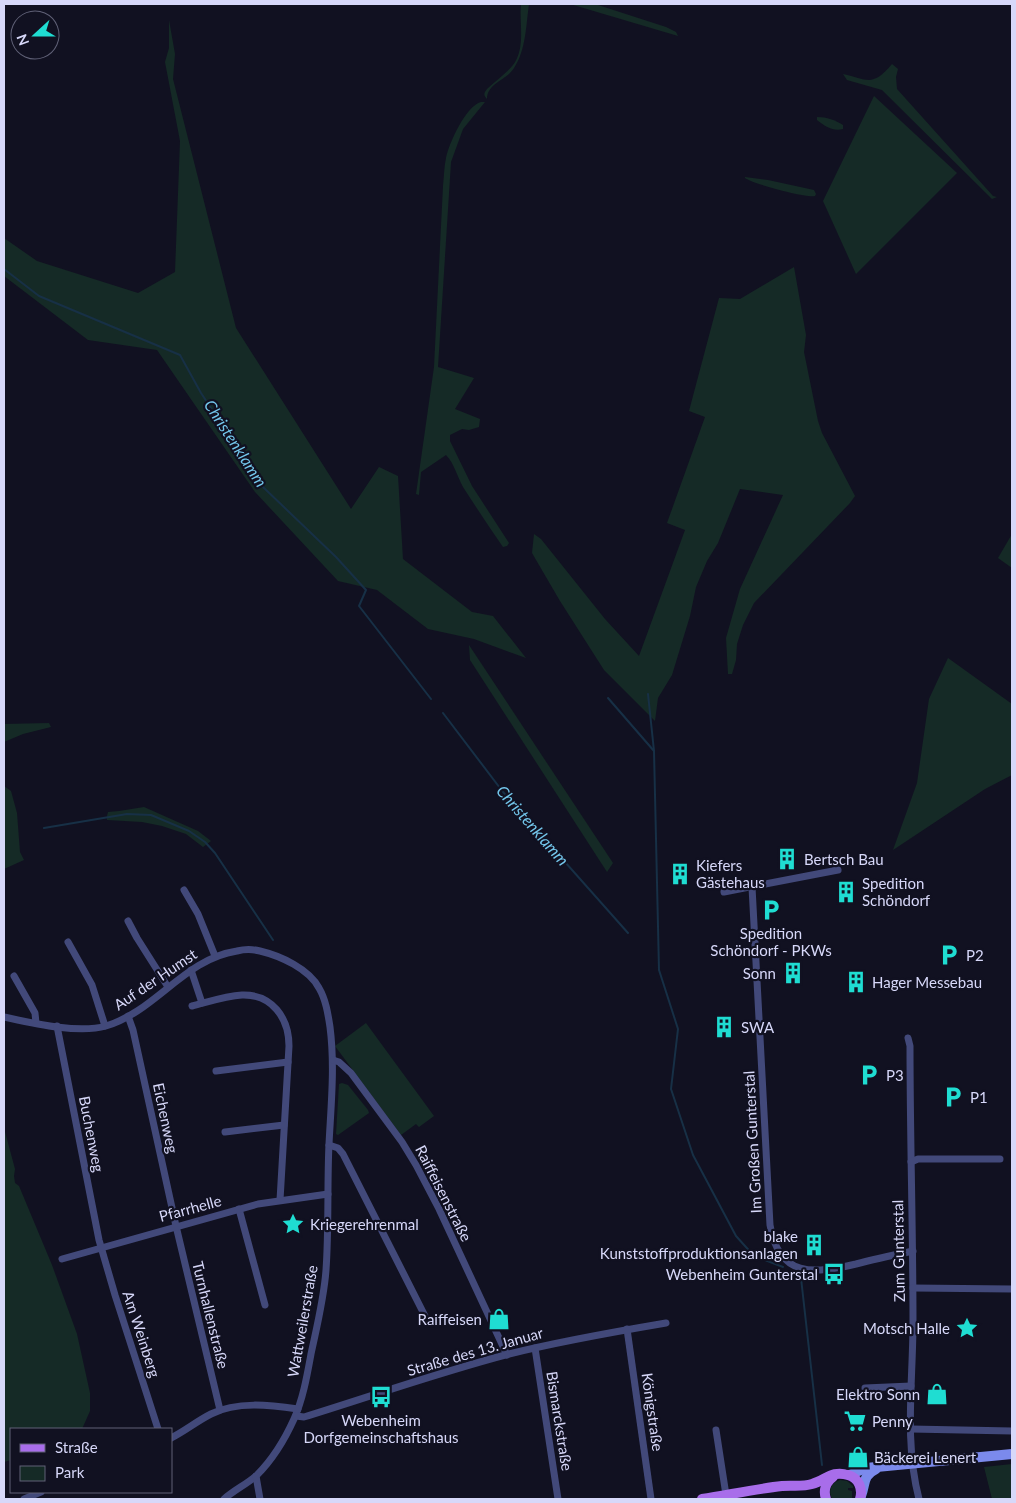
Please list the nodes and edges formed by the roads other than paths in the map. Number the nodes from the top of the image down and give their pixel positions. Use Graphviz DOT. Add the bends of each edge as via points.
graph roads {
  1 [pos="838,870"];
  2 [pos="752,887"];
  3 [pos="184,890"];
  4 [pos="724,892"];
  5 [pos="128,921"];
  6 [pos="68,942"];
  7 [pos="215,956"];
  8 [pos="191,970"];
  9 [pos="14,976"];
  10 [pos="168,987"];
  11 [pos="202,1003"];
  12 [pos="192,1006"];
  13 [pos="128,1016"];
  14 [pos="4,1017"];
  15 [pos="36,1023"];
  16 [pos="57,1026"];
  17 [pos="105,1026"];
  18 [pos="331,1036"];
  19 [pos="908,1038"];
  20 [pos="333,1060"];
  21 [pos="288,1062"];
  22 [pos="216,1071"];
  23 [pos="284,1125"];
  24 [pos="225,1132"];
  25 [pos="329,1145"];
  26 [pos="1000,1159"];
  27 [pos="911,1162"];
  28 [pos="328,1194"];
  29 [pos="280,1200"];
  30 [pos="239,1209"];
  31 [pos="176,1226"];
  32 [pos="101,1247"];
  33 [pos="913,1251"];
  34 [pos="62,1259"];
  35 [pos="913,1288"];
  36 [pos="1012,1290"];
  37 [pos="265,1305"];
  38 [pos="425,1316"];
  39 [pos="666,1323"];
  40 [pos="627,1329"];
  41 [pos="535,1348"];
  42 [pos="507,1355"];
  43 [pos="911,1386"];
  44 [pos="865,1388"];
  45 [pos="298,1409"];
  46 [pos="220,1410"];
  47 [pos="296,1416"];
  48 [pos="158,1428"];
  49 [pos="716,1430"];
  50 [pos="911,1430"];
  51 [pos="1012,1431"];
  52 [pos="172,1437"];
  53 [pos="1012,1454"];
  54 [pos="913,1464"];
  55 [pos="879,1467"];
  56 [pos="845,1474"];
  57 [pos="256,1476"];
  58 [pos="804,1486"];
  59 [pos="39,1493"];
  60 [pos="726,1495"];
  61 [pos="860,1498"];
  62 [pos="24,1499"];
  63 [pos="224,1499"];
  64 [pos="260,1499"];
  65 [pos="558,1499"];
  66 [pos="651,1499"];
  67 [pos="702,1499"];
  68 [pos="826,1499"];
  69 [pos="919,1499"];
  1 -- 2 [label="street"];
  2 -- 4 [label="street"];
  2 -- 33 [label="street, Im Großen Gunterstal" via="770,1225 776,1249 789,1263 814,1271"];
  3 -- 7 [label="street"];
  5 -- 10 [label="street"];
  6 -- 17 [label="street" via="92,985"];
  7 -- 8 [label="street, Auf der Humst"];
  7 -- 18 [label="street, Auf der Humst" via="256,950 300,968 314,979 320,989 326,1003"];
  8 -- 10 [label="street, Auf der Humst"];
  8 -- 11 [label="street"];
  9 -- 15 [label="street" via="35,1013"];
  10 -- 13 [label="street, Auf der Humst"];
  11 -- 12 [label="street"];
  11 -- 21 [label="street" via="243,995 266,1001 282,1016 286,1025 289,1034"];
  13 -- 17 [label="street, Auf der Humst"];
  13 -- 31 [label="street, Eichenweg"];
  14 -- 15 [label="street, Auf der Humst"];
  15 -- 16 [label="street, Auf der Humst"];
  16 -- 17 [label="street, Auf der Humst" via="84,1029"];
  16 -- 32 [label="street, Buchenweg"];
  18 -- 20 [label="street, Wattweilerstraße"];
  19 -- 27 [label="street, Zum Gunterstal"];
  20 -- 25 [label="street, Wattweilerstraße"];
  20 -- 42 [label="street, Raiffeisenstraße" via="346,1067 416,1165"];
  21 -- 22 [label="street"];
  21 -- 23 [label="street"];
  23 -- 24 [label="street"];
  23 -- 29 [label="street"];
  25 -- 28 [label="street, Wattweilerstraße"];
  25 -- 38 [label="street" via="343,1154"];
  26 -- 27 [label="street" via="918,1159"];
  27 -- 33 [label="street, Zum Gunterstal"];
  28 -- 29 [label="street, Pfarrhelle"];
  28 -- 45 [label="street, Wattweilerstraße" via="325,1281"];
  29 -- 30 [label="street, Pfarrhelle"];
  30 -- 31 [label="street, Pfarrhelle"];
  30 -- 37 [label="street"];
  31 -- 32 [label="street, Pfarrhelle"];
  31 -- 46 [label="street, Turnhallenstraße"];
  32 -- 34 [label="street, Pfarrhelle"];
  32 -- 48 [label="street, Am Weinberg"];
  33 -- 35 [label="street, Zum Gunterstal"];
  35 -- 36 [label="street"];
  35 -- 43 [label="street, Zum Gunterstal"];
  39 -- 40 [label="street, Straße des 13. Januar"];
  40 -- 41 [label="street, Straße des 13. Januar"];
  40 -- 66 [label="street, Königstraße"];
  41 -- 42 [label="street, Straße des 13. Januar"];
  41 -- 65 [label="street, Bismarckstraße"];
  42 -- 47 [label="street, Straße des 13. Januar" via="304,1417"];
  43 -- 44 [label="street"];
  43 -- 50 [label="street, Zum Gunterstal"];
  45 -- 46 [label="street" via="247,1405"];
  45 -- 47 [label="street, Wattweilerstraße"];
  46 -- 52 [label="street"];
  47 -- 57 [label="street, Wattweilerstraße" via="284,1440"];
  49 -- 60 [label="street"];
  50 -- 51 [label="street"];
  50 -- 54 [label="street, Zum Gunterstal"];
  53 -- 54 [label="main road"];
  54 -- 55 [label="main road"];
  54 -- 69 [label="street, Zum Gunterstal"];
  55 -- 56 [label="main road"];
  55 -- 61 [label="main road" via="866,1476"];
  56 -- 58 [label="main road" via="835,1473"];
  56 -- 61 [label="main road" via="858,1482"];
  56 -- 68 [label="main road" via="832,1477 827,1483"];
  57 -- 63 [label="street, Wattweilerstraße"];
  57 -- 64 [label="street"];
  58 -- 60 [label="main road"];
  58 -- 68 [label="main road"];
  59 -- 62 [label="street"];
  60 -- 67 [label="main road"];
}
